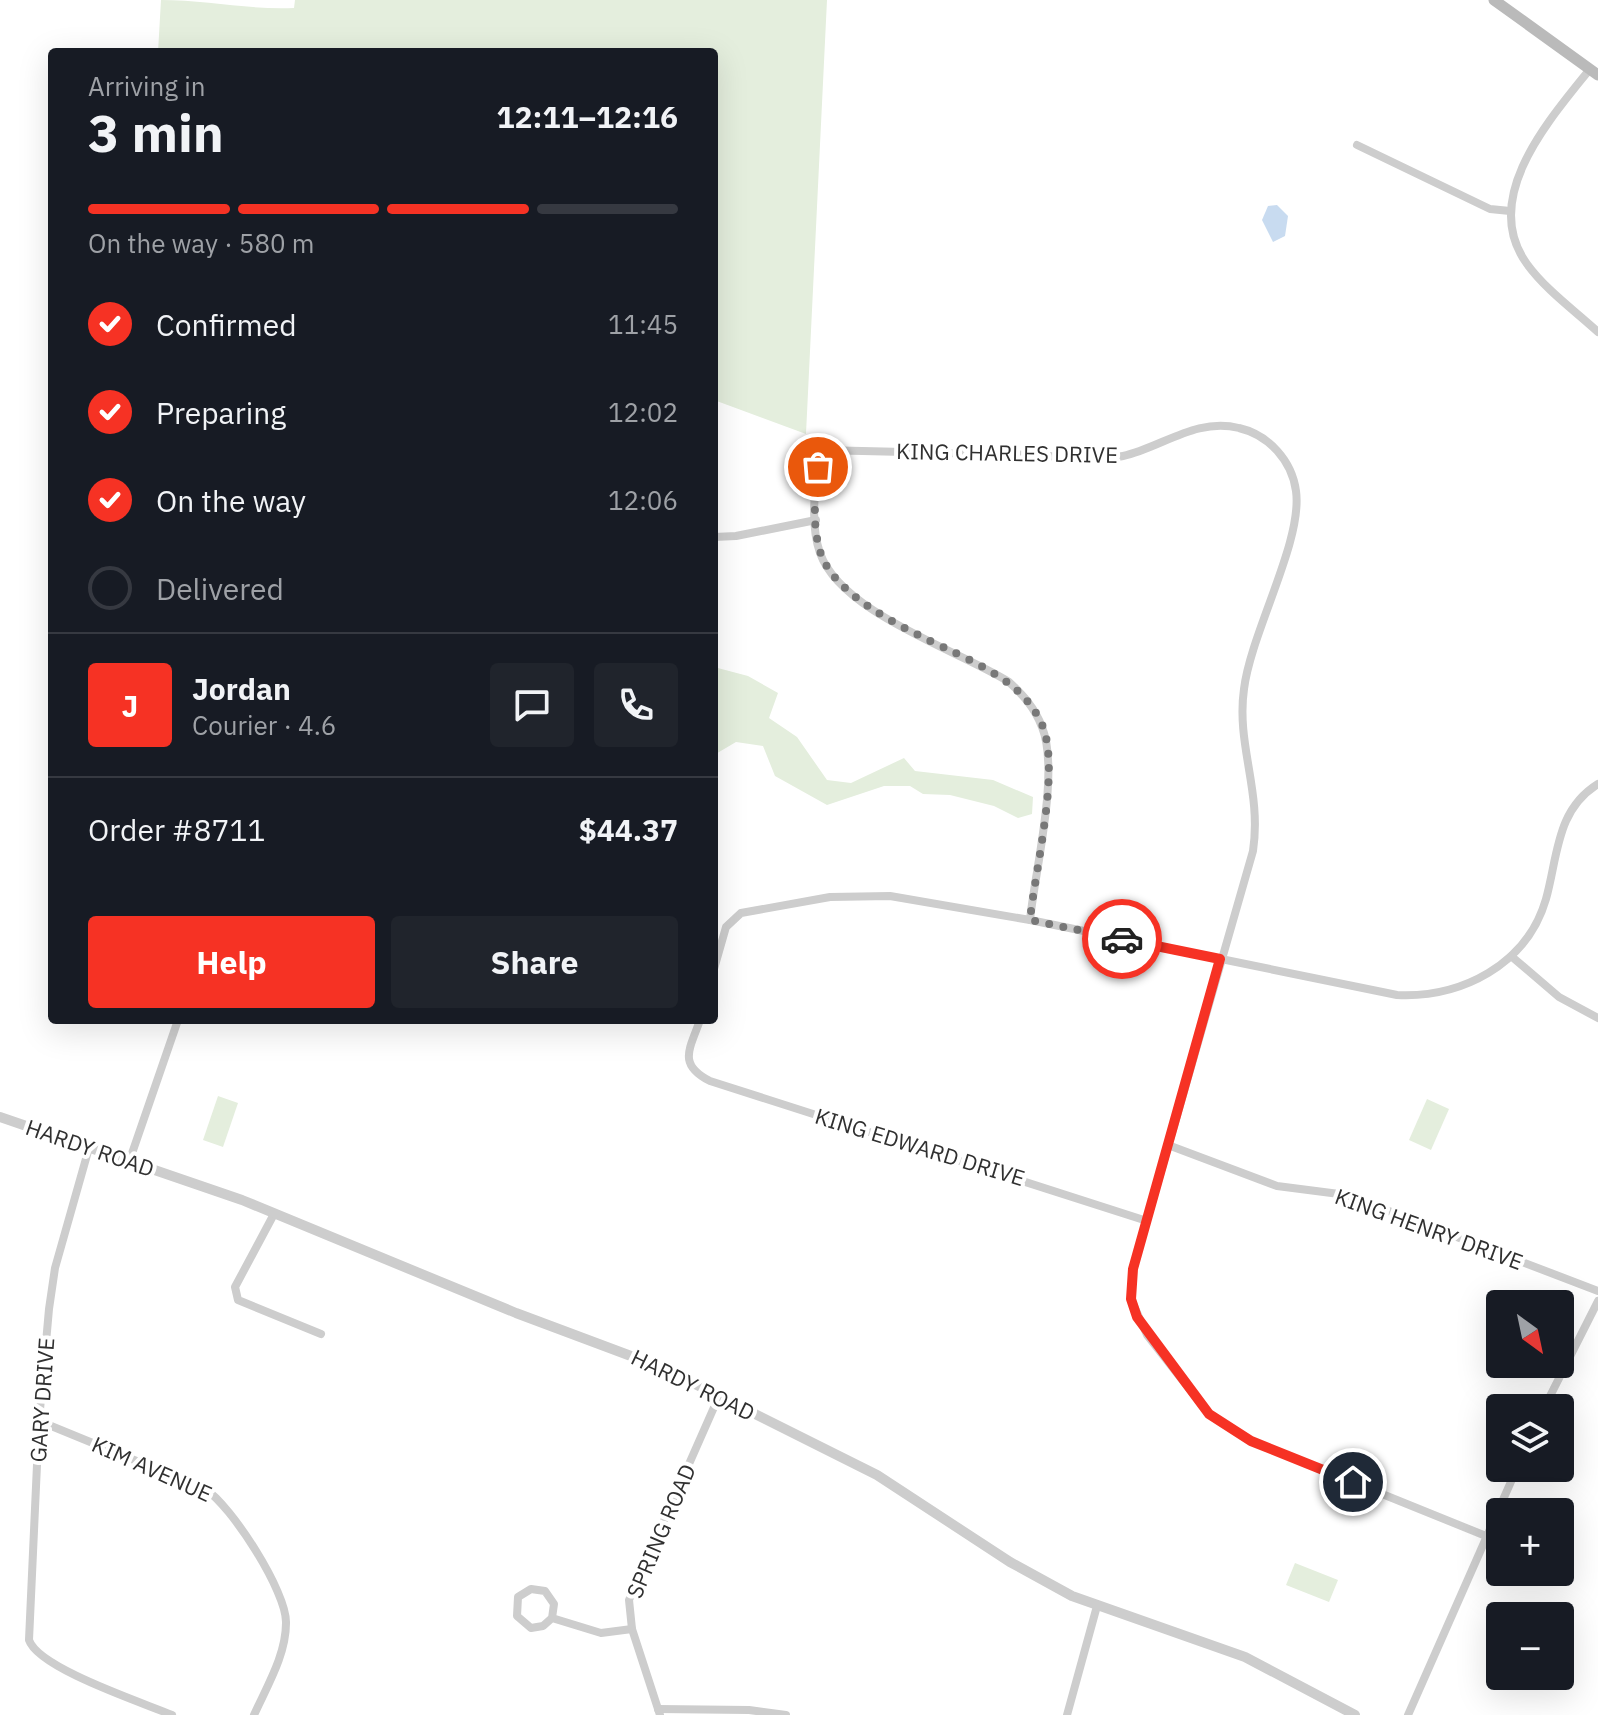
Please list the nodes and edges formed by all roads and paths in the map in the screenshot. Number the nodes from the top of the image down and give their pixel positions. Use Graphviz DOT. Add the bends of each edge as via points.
graph roads {
  1 [pos="1494,0"];
  2 [pos="1594,72"];
  3 [pos="1357,145"];
  4 [pos="1510,211"];
  5 [pos="1598,332"];
  6 [pos="816,520"];
  7 [pos="718,537"];
  8 [pos="1598,784"];
  9 [pos="1030,920"];
  10 [pos="718,955"];
  11 [pos="1511,956"];
  12 [pos="1220,959"];
  13 [pos="1598,1018"];
  14 [pos="177,1024"];
  15 [pos="699,1024"];
  16 [pos="0,1117"];
  17 [pos="1168,1145"];
  18 [pos="89,1148"];
  19 [pos="129,1162"];
  20 [pos="274,1214"];
  21 [pos="1147,1221"];
  22 [pos="1598,1291"];
  23 [pos="1598,1301"];
  24 [pos="321,1334"];
  25 [pos="1551,1394"];
  26 [pos="719,1396"];
  27 [pos="39,1421"];
  28 [pos="1486,1536"];
  29 [pos="1097,1606"];
  30 [pos="552,1618"];
  31 [pos="632,1629"];
  32 [pos="659,1712"];
  33 [pos="172,1715"];
  34 [pos="254,1715"];
  35 [pos="786,1715"];
  36 [pos="1067,1715"];
  37 [pos="1355,1715"];
  38 [pos="1408,1715"];
  1 -- 2 [label="main road"];
  2 -- 4 [label="street" via="1532,150"];
  3 -- 4 [label="street" via="1490,209"];
  4 -- 5 [label="street" via="1510,226 1526,263"];
  6 -- 7 [label="street"];
  6 -- 9 [label="street" via="821,554 843,587 1009,682 1036,712 1049,759"];
  6 -- 12 [label="street, KING CHARLES DRIVE" via="820,450 1115,457 1198,428 1222,425 1253,432 1278,451 1294,479 1297,509 1243,691 1242,721 1257,821"];
  8 -- 11 [label="street" via="1579,798 1565,820 1542,910"];
  9 -- 10 [label="street" via="890,896 810,900 733,919"];
  9 -- 12 [label="street"];
  11 -- 12 [label="street" via="1476,982 1417,996"];
  11 -- 13 [label="street" via="1559,997"];
  12 -- 17 [label="street, KING CHARLES DRIVE"];
  14 -- 19 [label="street"];
  15 -- 21 [label="street, KING EDWARD DRIVE" via="689,1052 694,1073"];
  16 -- 18 [label="street, HARDY ROAD"];
  17 -- 21 [label="street, KING CHARLES DRIVE"];
  17 -- 22 [label="street, KING HENRY DRIVE" via="1277,1186 1347,1195"];
  18 -- 19 [label="street, HARDY ROAD"];
  18 -- 27 [label="street, GARY DRIVE" via="55,1268"];
  19 -- 20 [label="street, HARDY ROAD"];
  20 -- 24 [label="street" via="234,1294"];
  20 -- 26 [label="street, HARDY ROAD" via="635,1356"];
  21 -- 28 [label="street, KING CHARLES DRIVE" via="1130,1289 1137,1317 1209,1414 1251,1441"];
  23 -- 25 [label="street"];
  26 -- 29 [label="street, HARDY ROAD" via="877,1475 1010,1562"];
  26 -- 31 [label="street, SPRING ROAD" via="632,1589"];
  27 -- 33 [label="street, GARY DRIVE" via="31,1648 49,1663"];
  27 -- 34 [label="street, KIM AVENUE" via="205,1489 235,1517 277,1591 286,1619 281,1652"];
  28 -- 38 [label="street"];
  29 -- 36 [label="street"];
  29 -- 37 [label="street, HARDY ROAD" via="1236,1653"];
  30 -- 30 [label="street" via="554,1604 545,1591 531,1589 516,1601 515,1612 524,1625 539,1627"];
  30 -- 31 [label="street" via="601,1633"];
  31 -- 32 [label="street, SPRING ROAD"];
  32 -- 35 [label="street" via="749,1710"];
}
